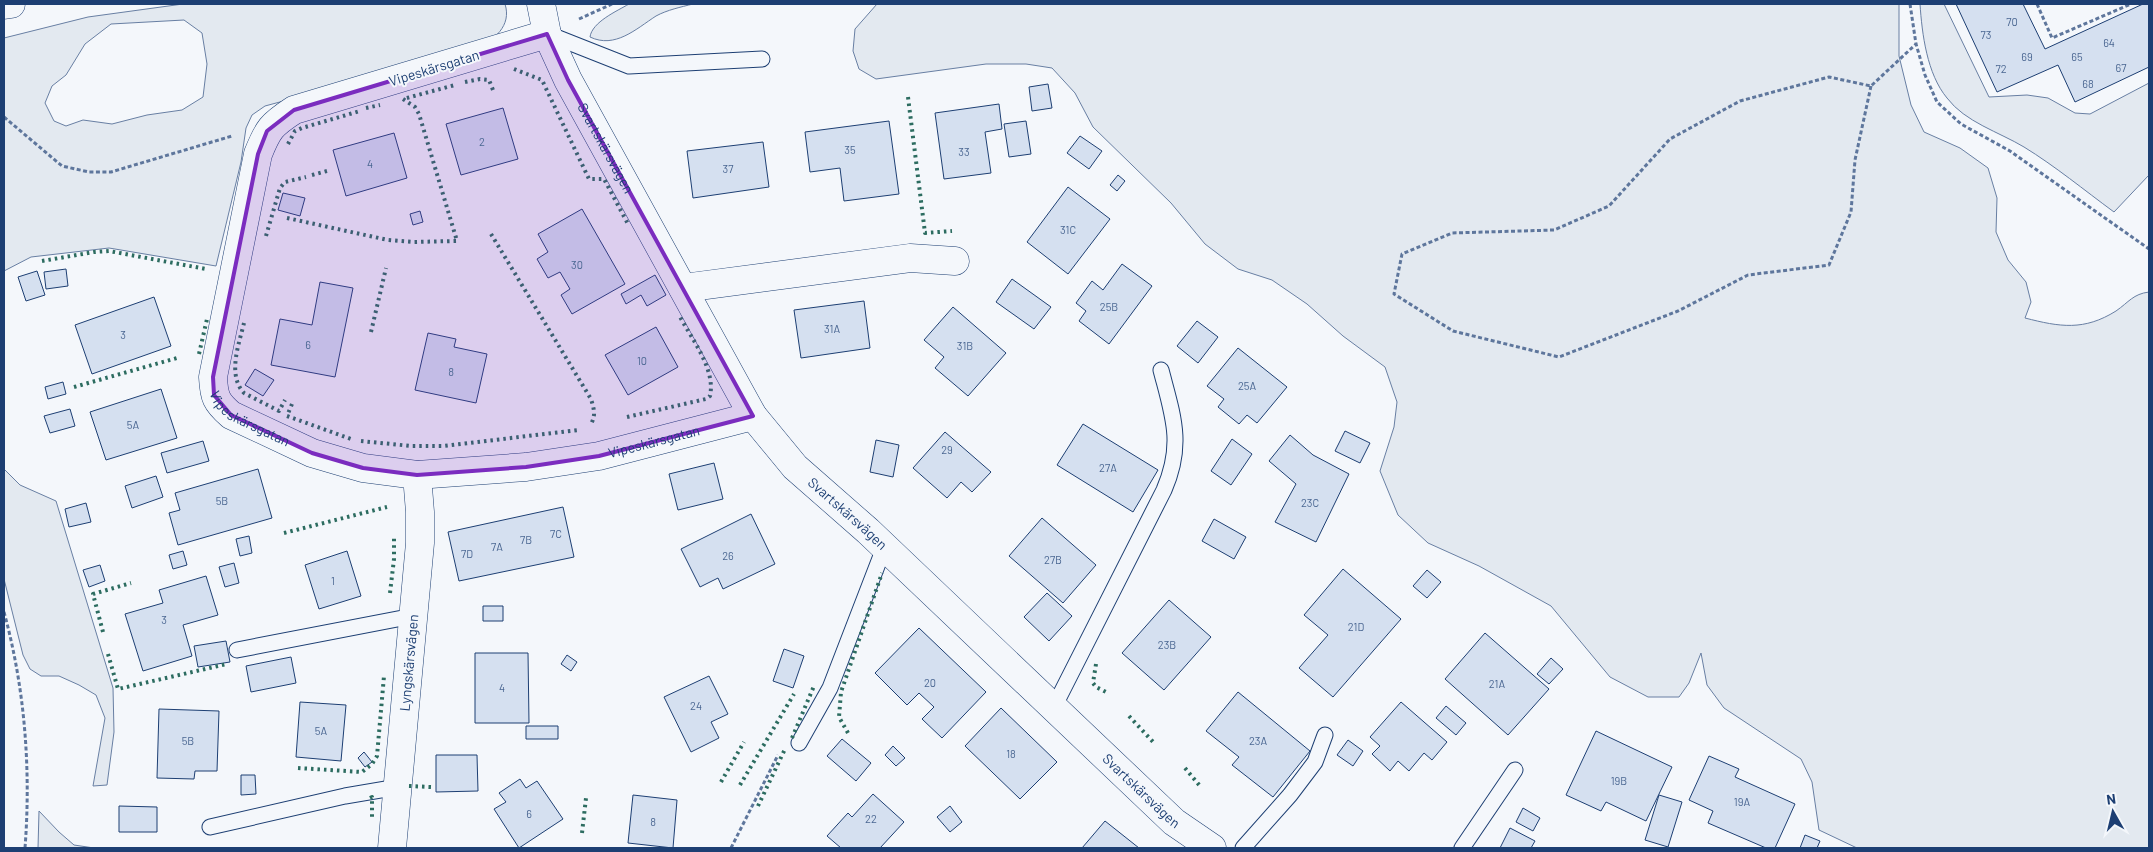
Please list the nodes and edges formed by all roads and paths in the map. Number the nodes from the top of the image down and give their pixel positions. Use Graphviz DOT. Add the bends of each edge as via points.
graph roads {
  1 [pos="11,4"];
  2 [pos="541,4"];
  3 [pos="1910,4"];
  4 [pos="2037,4"];
  5 [pos="2131,4"];
  6 [pos="4,5"];
  7 [pos="547,34"];
  8 [pos="1916,44"];
  9 [pos="762,59"];
  10 [pos="1871,86"];
  11 [pos="4,117"];
  12 [pos="267,131"];
  13 [pos="2149,249"];
  14 [pos="955,261"];
  15 [pos="682,288"];
  16 [pos="1161,370"];
  17 [pos="754,416"];
  18 [pos="417,476"];
  19 [pos="884,548"];
  20 [pos="4,612"];
  21 [pos="413,616"];
  22 [pos="237,650"];
  23 [pos="1054,707"];
  24 [pos="1325,735"];
  25 [pos="799,743"];
  26 [pos="1515,770"];
  27 [pos="398,787"];
  28 [pos="210,827"];
  29 [pos="25,848"];
  30 [pos="392,848"];
  31 [pos="1212,848"];
  32 [pos="1243,848"];
  33 [pos="1462,848"];
  1 -- 6 [label="street"];
  2 -- 7 [label="street, Svartskärsvägen"];
  3 -- 8 [label="path"];
  4 -- 5 [label="path" via="2052,38"];
  7 -- 9 [label="lane" via="629,66"];
  7 -- 12 [label="street, Vipeskärsgatan" via="294,110"];
  7 -- 15 [label="street, Svartskärsvägen" via="568,80"];
  8 -- 10 [label="path"];
  8 -- 13 [label="path" via="1937,102 1961,124 2010,151"];
  10 -- 10 [label="path" via="1829,78 1740,101 1670,139 1610,206 1554,230 1452,233 1402,254 1394,294 1453,332 1559,357 1678,311 1748,275 1829,264 1851,212 1855,160"];
  11 -- 12 [label="path" via="62,166 89,172 111,172 239,134"];
  12 -- 18 [label="street, Vipeskärsgatan" via="258,154 213,378 214,396 231,415 312,454 363,468"];
  14 -- 15 [label="street" via="910,258"];
  15 -- 17 [label="street, Svartskärsvägen"];
  16 -- 23 [label="lane" via="1173,416 1175,460 1164,490"];
  17 -- 18 [label="street, Vipeskärsgatan" via="599,456 526,467"];
  17 -- 19 [label="street, Svartskärsvägen" via="795,467"];
  18 -- 21 [label="street, Lyngskärsvägen" via="420,543"];
  19 -- 23 [label="street, Svartskärsvägen"];
  19 -- 25 [label="lane" via="830,688"];
  20 -- 29 [label="path" via="25,720 29,802"];
  21 -- 22 [label="lane"];
  21 -- 27 [label="street, Lyngskärsvägen"];
  23 -- 31 [label="street, Svartskärsvägen" via="1174,822"];
  24 -- 32 [label="lane" via="1315,762"];
  26 -- 33 [label="lane"];
  27 -- 28 [label="lane"];
  27 -- 30 [label="street, Lyngskärsvägen"];
}
